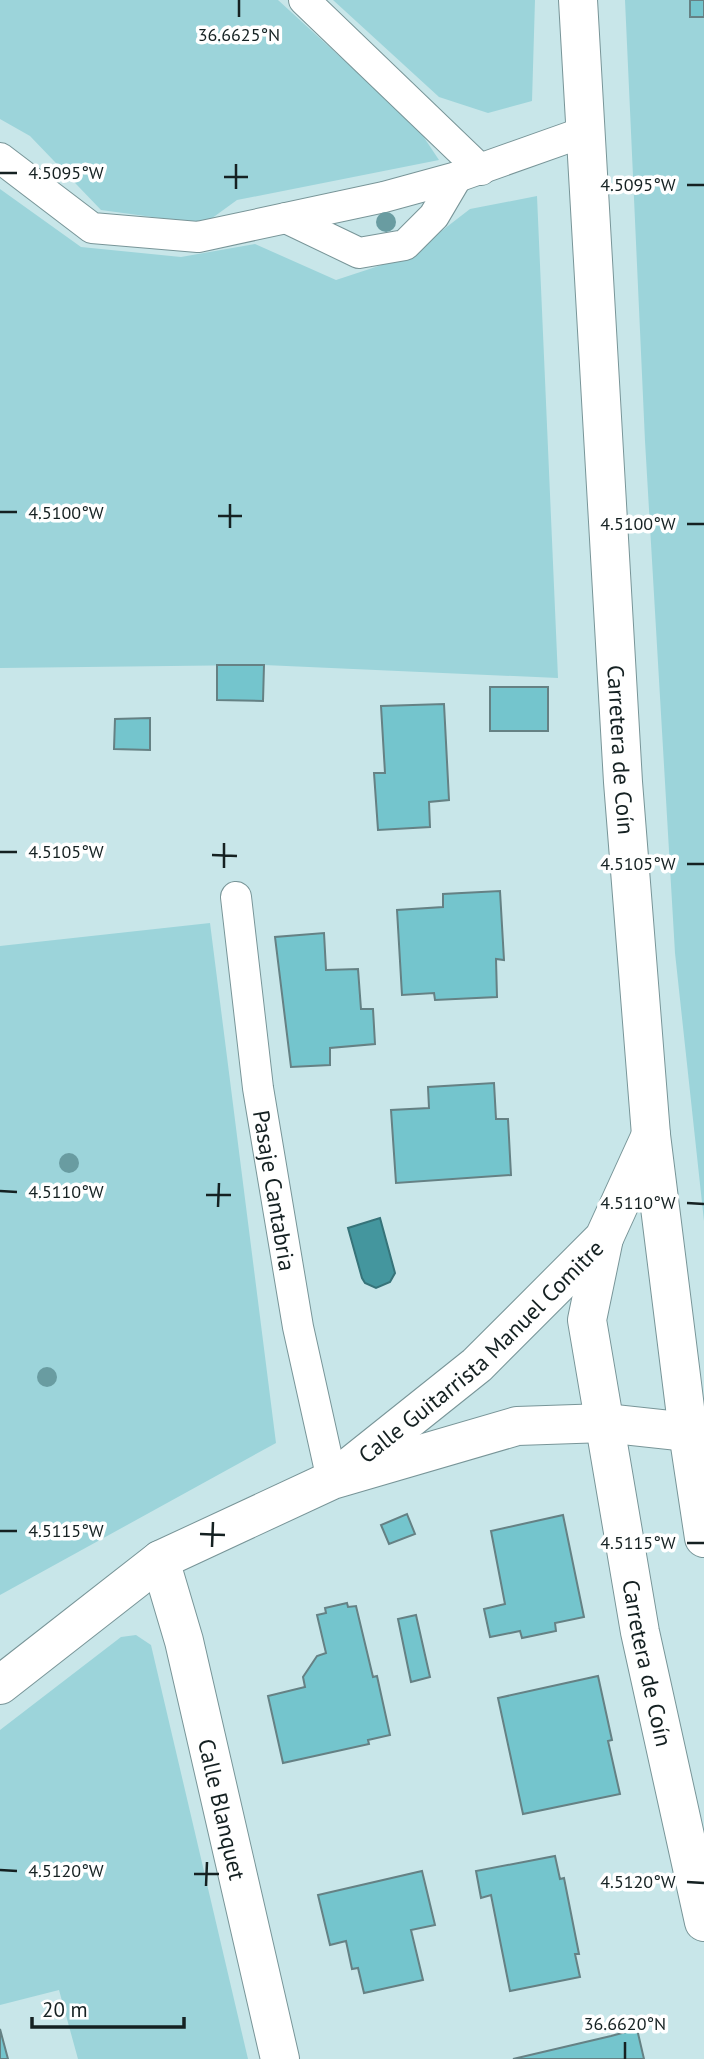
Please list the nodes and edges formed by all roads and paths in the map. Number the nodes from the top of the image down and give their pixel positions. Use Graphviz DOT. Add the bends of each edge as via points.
graph roads {
  1 [pos="304,0"];
  2 [pos="578,0"];
  3 [pos="584,132"];
  4 [pos="0,158"];
  5 [pos="469,174"];
  6 [pos="286,218"];
  7 [pos="236,897"];
  8 [pos="651,1135"];
  9 [pos="604,1238"];
  10 [pos="606,1423"];
  11 [pos="688,1432"];
  12 [pos="332,1480"];
  13 [pos="704,1538"];
  14 [pos="160,1560"];
  15 [pos="0,1685"];
  16 [pos="704,1922"];
  17 [pos="280,2059"];
  1 -- 5 [label="lane"];
  2 -- 3 [label="street, Carretera de Coín"];
  3 -- 5 [label="lane"];
  3 -- 8 [label="street, Carretera de Coín" via="623,782"];
  4 -- 6 [label="lane" via="92,228 198,237"];
  5 -- 6 [label="lane"];
  5 -- 6 [label="lane" via="405,245 359,253"];
  7 -- 12 [label="lane, Pasaje Cantabria" via="258,1088 298,1327"];
  8 -- 9 [label="street, Calle Guitarrista Manuel Comitre"];
  8 -- 11 [label="street, Carretera de Coín"];
  9 -- 10 [label="street, Carretera de Coín" via="587,1320"];
  9 -- 12 [label="street, Calle Guitarrista Manuel Comitre" via="477,1365"];
  10 -- 11 [label="street, Calle Guitarrista Manuel Comitre"];
  10 -- 12 [label="street, Calle Guitarrista Manuel Comitre" via="517,1426"];
  10 -- 16 [label="street, Carretera de Coín" via="640,1632"];
  11 -- 13 [label="street, Carretera de Coín"];
  12 -- 14 [label="street, Calle Guitarrista Manuel Comitre"];
  14 -- 15 [label="street, Calle Guitarrista Manuel Comitre"];
  14 -- 17 [label="street, Calle Blanquet" via="184,1641"];
}
